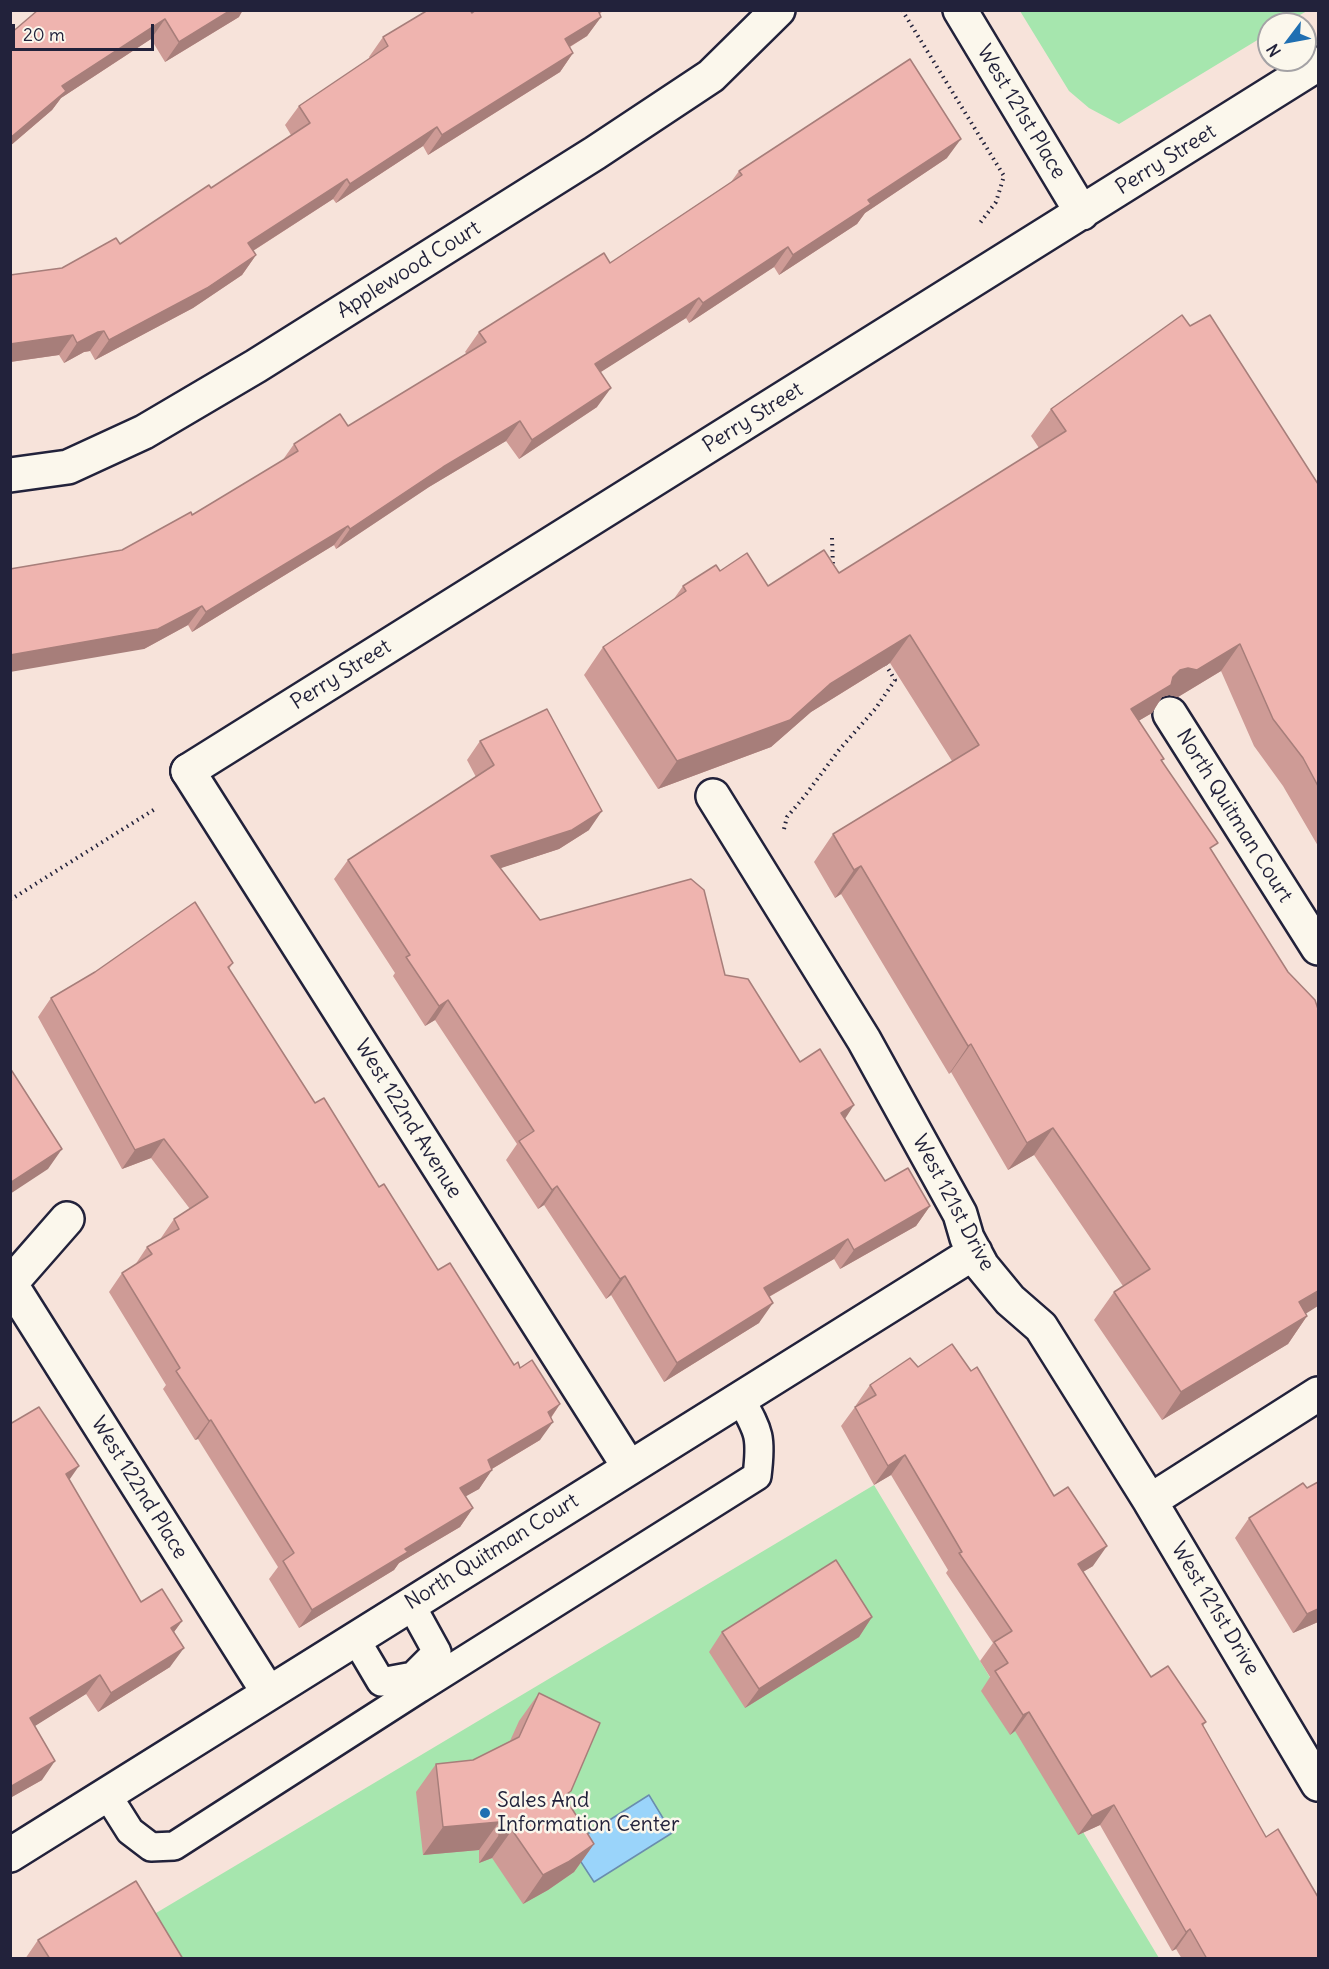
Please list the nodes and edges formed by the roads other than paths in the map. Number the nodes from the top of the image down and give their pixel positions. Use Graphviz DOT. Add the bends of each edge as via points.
graph roads {
  1 [pos="778,10"];
  2 [pos="960,10"];
  3 [pos="1318,64"];
  4 [pos="1082,213"];
  5 [pos="10,475"];
  6 [pos="1170,714"];
  7 [pos="188,771"];
  8 [pos="713,796"];
  9 [pos="1318,948"];
  10 [pos="67,1219"];
  11 [pos="975,1252"];
  12 [pos="11,1284"];
  13 [pos="1318,1394"];
  14 [pos="740,1398"];
  15 [pos="629,1467"];
  16 [pos="1150,1501"];
  17 [pos="410,1603"];
  18 [pos="355,1638"];
  19 [pos="416,1682"];
  20 [pos="268,1692"];
  21 [pos="1318,1784"];
  22 [pos="106,1793"];
  23 [pos="10,1855"];
  1 -- 5 [label="street, Applewood Court" via="701,82 256,366 144,432 68,467"];
  2 -- 4 [label="street, West 121st Place"];
  3 -- 4 [label="street, Perry Street"];
  4 -- 7 [label="street, Perry Street"];
  6 -- 9 [label="street, North Quitman Court"];
  7 -- 15 [label="street, West 122nd Avenue"];
  8 -- 11 [label="street, West 121st Drive" via="864,1040 960,1214"];
  10 -- 12 [label="street"];
  11 -- 14 [label="street, North Quitman Court"];
  11 -- 16 [label="street, West 121st Drive" via="1011,1300 1041,1327"];
  12 -- 20 [label="street, West 122nd Place"];
  13 -- 16 [label="street"];
  14 -- 15 [label="street, North Quitman Court"];
  14 -- 19 [label="lane" via="758,1431 757,1476"];
  15 -- 17 [label="street, North Quitman Court"];
  16 -- 21 [label="street, West 121st Drive"];
  17 -- 18 [label="street, North Quitman Court"];
  17 -- 19 [label="lane" via="437,1652"];
  18 -- 19 [label="lane" via="381,1682"];
  18 -- 20 [label="street, North Quitman Court"];
  19 -- 22 [label="lane" via="174,1846 151,1847 130,1831"];
  20 -- 22 [label="street, North Quitman Court"];
  22 -- 23 [label="street, North Quitman Court"];
}
